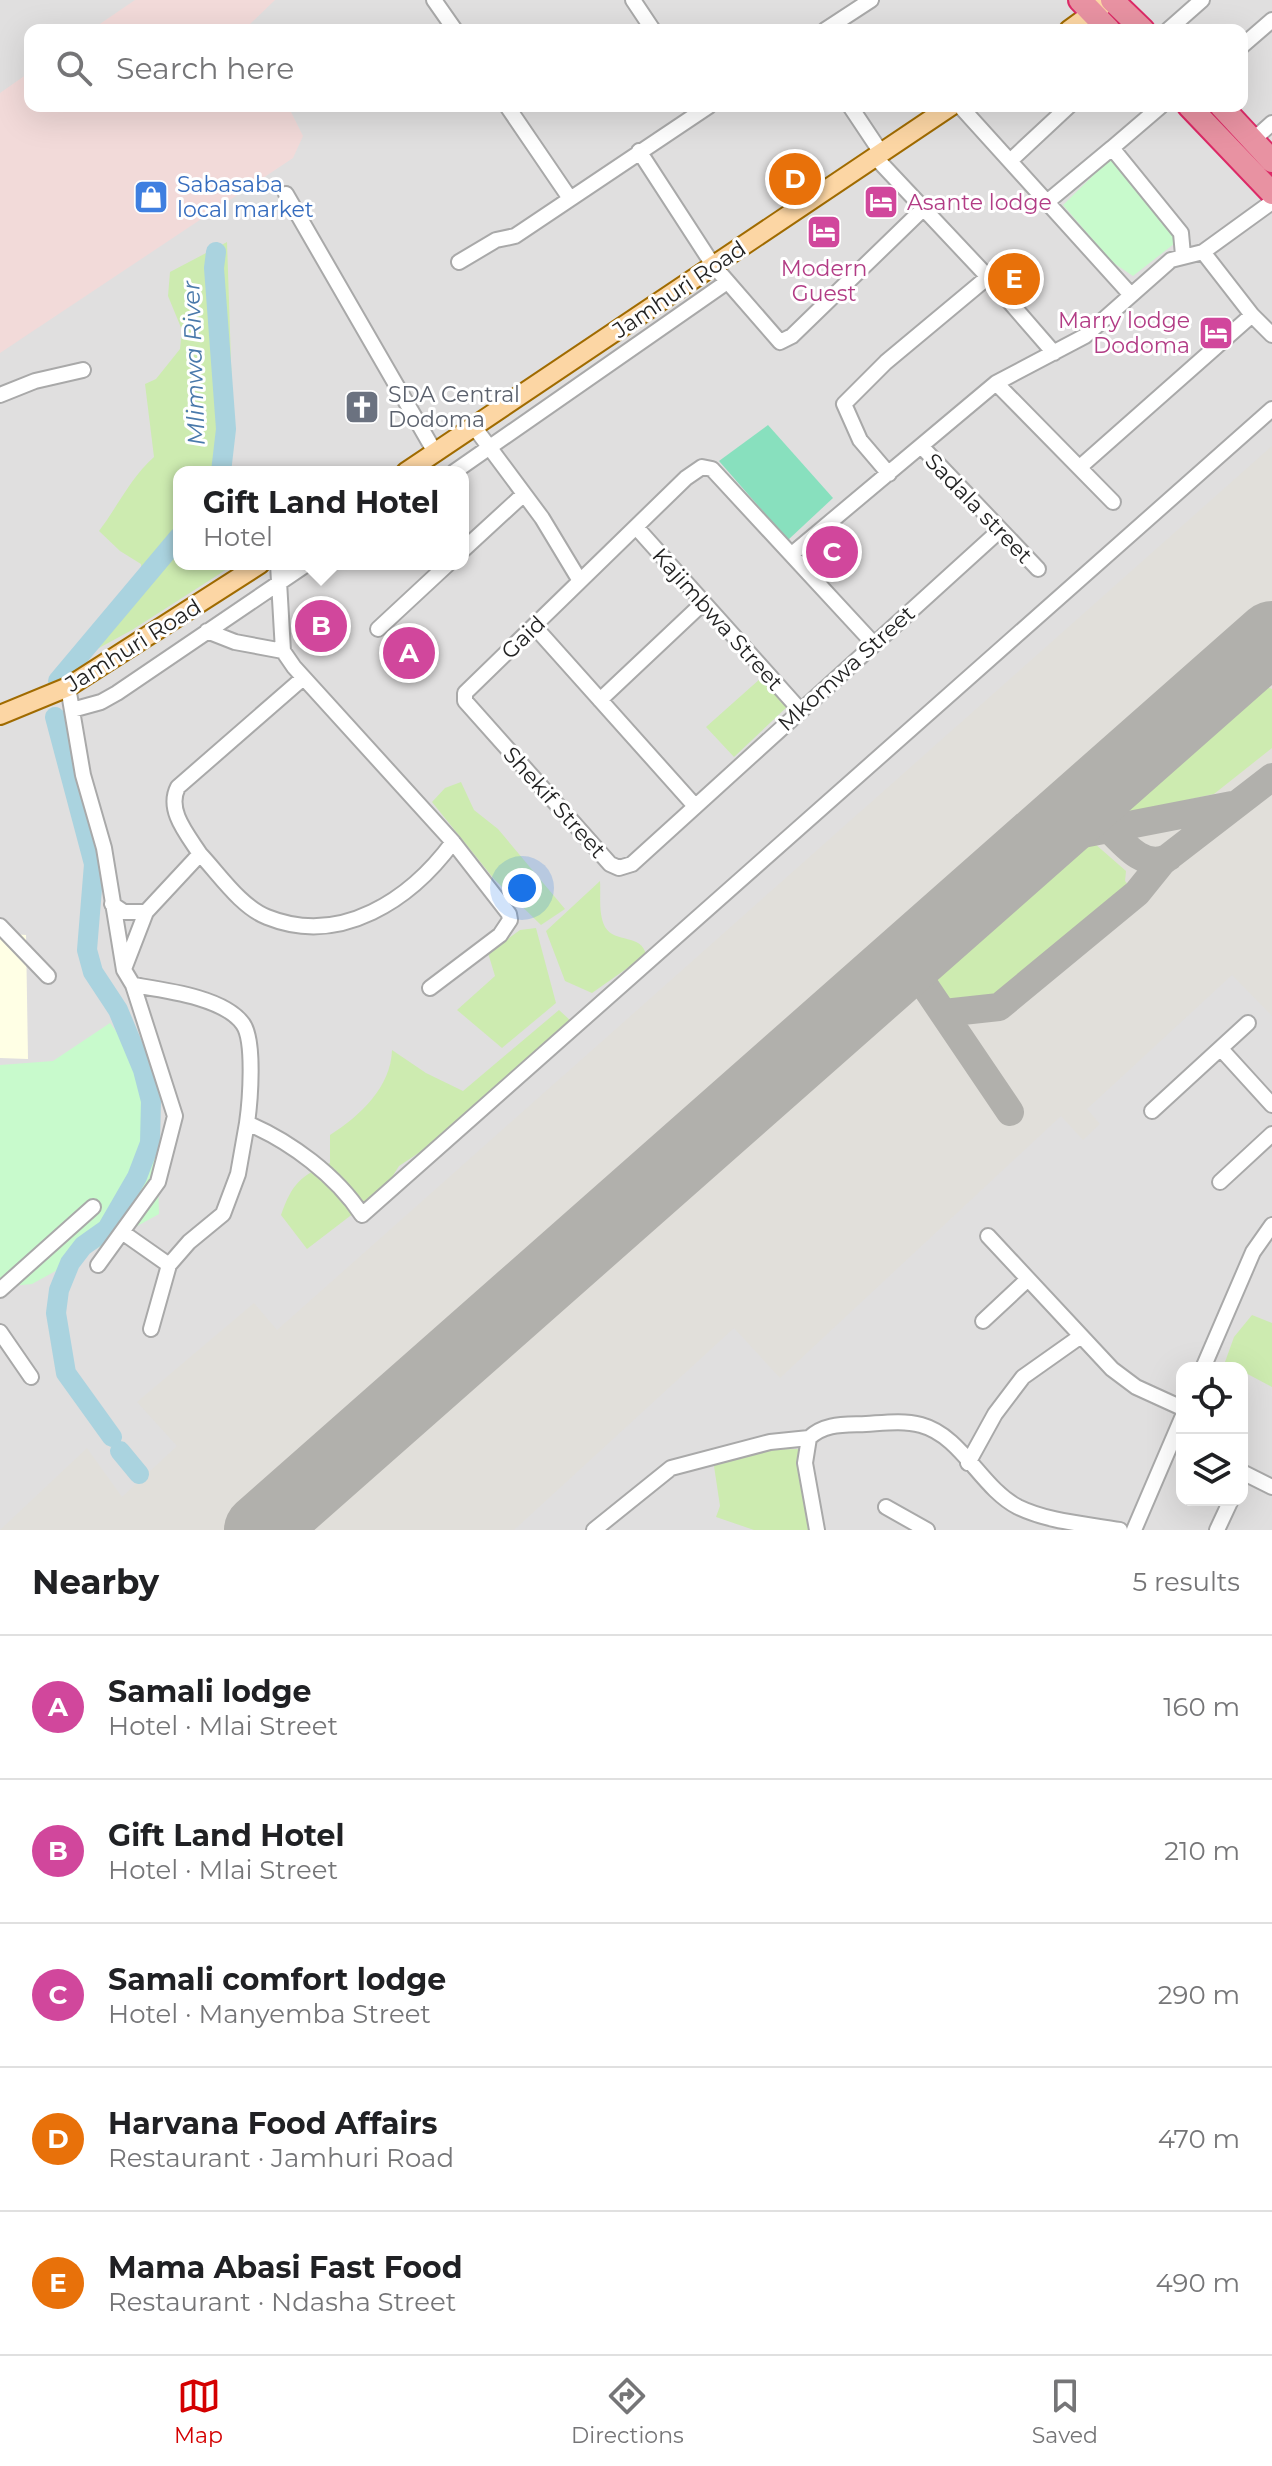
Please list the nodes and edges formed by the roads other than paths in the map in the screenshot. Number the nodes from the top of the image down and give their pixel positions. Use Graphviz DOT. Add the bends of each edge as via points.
graph roads {
  1 [pos="434,0"];
  2 [pos="871,0"];
  3 [pos="1112,0"];
  4 [pos="1202,0"];
  5 [pos="636,1"];
  6 [pos="1086,7"];
  7 [pos="1272,20"];
  8 [pos="451,24"];
  9 [pos="649,24"];
  10 [pos="834,24"];
  11 [pos="1073,24"];
  12 [pos="1103,24"];
  13 [pos="1137,24"];
  14 [pos="1175,24"];
  15 [pos="1248,41"];
  16 [pos="511,112"];
  17 [pos="698,112"];
  18 [pos="853,112"];
  19 [pos="942,112"];
  20 [pos="965,112"];
  21 [pos="1063,112"];
  22 [pos="1154,112"];
  23 [pos="1195,112"];
  24 [pos="1227,112"];
  25 [pos="1272,123"];
  26 [pos="1253,140"];
  27 [pos="1112,148"];
  28 [pos="639,151"];
  29 [pos="879,156"];
  30 [pos="1010,161"];
  31 [pos="1272,161"];
  32 [pos="1272,193"];
  33 [pos="286,194"];
  34 [pos="569,197"];
  35 [pos="1047,202"];
  36 [pos="1272,202"];
  37 [pos="923,209"];
  38 [pos="1203,252"];
  39 [pos="1183,255"];
  40 [pos="459,262"];
  41 [pos="713,265"];
  42 [pos="988,277"];
  43 [pos="727,282"];
  44 [pos="1131,295"];
  45 [pos="1252,315"];
  46 [pos="1272,335"];
  47 [pos="1054,353"];
  48 [pos="83,370"];
  49 [pos="996,383"];
  50 [pos="0,395"];
  51 [pos="1272,409"];
  52 [pos="475,428"];
  53 [pos="921,446"];
  54 [pos="491,449"];
  55 [pos="436,454"];
  56 [pos="416,466"];
  57 [pos="464,466"];
  58 [pos="1080,467"];
  59 [pos="889,474"];
  60 [pos="524,494"];
  61 [pos="1113,502"];
  62 [pos="636,527"];
  63 [pos="999,531"];
  64 [pos="469,544"];
  65 [pos="792,554"];
  66 [pos="1038,569"];
  67 [pos="251,570"];
  68 [pos="278,570"];
  69 [pos="298,570"];
  70 [pos="442,570"];
  71 [pos="580,581"];
  72 [pos="279,582"];
  73 [pos="703,603"];
  74 [pos="534,626"];
  75 [pos="378,629"];
  76 [pos="207,631"];
  77 [pos="873,643"];
  78 [pos="283,651"];
  79 [pos="302,679"];
  80 [pos="68,687"];
  81 [pos="465,693"];
  82 [pos="600,700"];
  83 [pos="72,710"];
  84 [pos="800,710"];
  85 [pos="0,715"];
  86 [pos="695,806"];
  87 [pos="453,842"];
  88 [pos="200,854"];
  89 [pos="112,904"];
  90 [pos="146,912"];
  91 [pos="0,926"];
  92 [pos="124,970"];
  93 [pos="48,976"];
  94 [pos="133,985"];
  95 [pos="430,988"];
  96 [pos="1248,1023"];
  97 [pos="1221,1049"];
  98 [pos="1272,1105"];
  99 [pos="1152,1111"];
  100 [pos="247,1123"];
  101 [pos="1272,1134"];
  102 [pos="1220,1182"];
  103 [pos="93,1207"];
  104 [pos="1272,1225"];
  105 [pos="122,1232"];
  106 [pos="988,1236"];
  107 [pos="98,1265"];
  108 [pos="169,1265"];
  109 [pos="1028,1279"];
  110 [pos="0,1290"];
  111 [pos="983,1321"];
  112 [pos="151,1329"];
  113 [pos="0,1332"];
  114 [pos="1081,1336"];
  115 [pos="1206,1362"];
  116 [pos="31,1377"];
  117 [pos="1176,1405"];
  118 [pos="1176,1434"];
  119 [pos="809,1438"];
  120 [pos="968,1463"];
  121 [pos="1248,1476"];
  122 [pos="1272,1487"];
  123 [pos="1228,1506"];
  124 [pos="886,1507"];
  125 [pos="1045,1524"];
  126 [pos="594,1530"];
  127 [pos="817,1530"];
  128 [pos="927,1530"];
  129 [pos="1120,1530"];
  130 [pos="1134,1530"];
  131 [pos="1217,1530"];
  1 -- 8 [label="street"];
  2 -- 10 [label="street"];
  3 -- 6 [label="main road"];
  3 -- 13 [label="highway"];
  4 -- 14 [label="street"];
  5 -- 9 [label="street"];
  6 -- 11 [label="main road"];
  6 -- 12 [label="highway"];
  7 -- 15 [label="street"];
  16 -- 34 [label="street"];
  17 -- 28 [label="street"];
  18 -- 29 [label="street"];
  19 -- 29 [label="main road, Jamhuri Road"];
  20 -- 30 [label="street"];
  21 -- 30 [label="street"];
  22 -- 27 [label="street"];
  23 -- 32 [label="highway"];
  24 -- 26 [label="highway"];
  25 -- 26 [label="street"];
  26 -- 31 [label="highway"];
  27 -- 35 [label="street"];
  27 -- 39 [label="street" via="1181,233"];
  28 -- 34 [label="street"];
  28 -- 41 [label="street"];
  29 -- 37 [label="street"];
  29 -- 41 [label="main road, Jamhuri Road"];
  30 -- 35 [label="street"];
  33 -- 55 [label="street"];
  34 -- 40 [label="street" via="515,236 496,240"];
  35 -- 44 [label="street"];
  36 -- 38 [label="street"];
  37 -- 42 [label="street"];
  37 -- 43 [label="street" via="780,342"];
  38 -- 39 [label="street"];
  38 -- 45 [label="street"];
  39 -- 44 [label="street"];
  41 -- 43 [label="street"];
  41 -- 52 [label="main road, Jamhuri Road"];
  42 -- 47 [label="street"];
  42 -- 59 [label="street" via="844,404 860,440"];
  43 -- 54 [label="street"];
  44 -- 47 [label="street" via="1085,336"];
  45 -- 46 [label="street"];
  45 -- 58 [label="street"];
  47 -- 49 [label="street"];
  48 -- 50 [label="street"];
  49 -- 53 [label="street"];
  49 -- 58 [label="street"];
  51 -- 100 [label="street" via="362,1215 314,1164"];
  52 -- 54 [label="street"];
  52 -- 55 [label="main road, Jamhuri Road"];
  53 -- 59 [label="street"];
  53 -- 63 [label="street, Sadala street"];
  54 -- 57 [label="street"];
  54 -- 60 [label="street"];
  55 -- 56 [label="main road, Jamhuri Road"];
  58 -- 61 [label="street"];
  59 -- 65 [label="street"];
  60 -- 64 [label="street"];
  60 -- 71 [label="street"];
  62 -- 65 [label="street, Gaid" via="702,467 712,469"];
  62 -- 71 [label="street, Gaid"];
  62 -- 73 [label="street, Kajimbwa Street"];
  63 -- 66 [label="street, Sadala street"];
  63 -- 77 [label="street, Mkomwa Street"];
  65 -- 77 [label="street"];
  67 -- 80 [label="main road, Jamhuri Road"];
  68 -- 72 [label="street"];
  69 -- 72 [label="street"];
  70 -- 75 [label="street"];
  71 -- 74 [label="street, Gaid"];
  72 -- 76 [label="street"];
  72 -- 78 [label="street"];
  73 -- 82 [label="street"];
  73 -- 84 [label="street, Kajimbwa Street"];
  74 -- 81 [label="street, Gaid"];
  74 -- 82 [label="street"];
  76 -- 78 [label="street"];
  76 -- 83 [label="street" via="117,693"];
  77 -- 84 [label="street, Mkomwa Street"];
  78 -- 79 [label="street"];
  79 -- 87 [label="street"];
  79 -- 88 [label="street" via="178,787 174,806"];
  80 -- 83 [label="street"];
  80 -- 85 [label="main road, Jamhuri Road"];
  81 -- 86 [label="street, Shekif Street" via="465,701 610,864 632,864"];
  82 -- 86 [label="street"];
  83 -- 89 [label="street"];
  84 -- 86 [label="street, Mkomwa Street"];
  87 -- 88 [label="street" via="400,899 349,921 318,925 266,917"];
  87 -- 95 [label="street" via="510,920 500,935"];
  88 -- 90 [label="street"];
  89 -- 90 [label="street" via="124,912"];
  89 -- 92 [label="street"];
  90 -- 92 [label="street"];
  91 -- 93 [label="street"];
  92 -- 94 [label="street"];
  94 -- 100 [label="street" via="208,1002 242,1024 249,1050"];
  94 -- 105 [label="street" via="175,1116 158,1182"];
  96 -- 97 [label="street"];
  97 -- 98 [label="street"];
  97 -- 99 [label="street"];
  100 -- 108 [label="street" via="238,1174 223,1214"];
  101 -- 102 [label="street"];
  103 -- 110 [label="street"];
  104 -- 115 [label="street" via="1253,1252"];
  105 -- 107 [label="street"];
  105 -- 108 [label="street"];
  106 -- 109 [label="street"];
  108 -- 112 [label="street"];
  109 -- 111 [label="street"];
  109 -- 114 [label="street"];
  113 -- 116 [label="street"];
  114 -- 117 [label="street" via="1136,1387"];
  114 -- 120 [label="street" via="1023,1377"];
  118 -- 130 [label="street"];
  119 -- 120 [label="street" via="828,1426 922,1425 946,1439"];
  119 -- 126 [label="street" via="770,1442 671,1468"];
  119 -- 127 [label="street" via="805,1463"];
  120 -- 125 [label="street"];
  121 -- 122 [label="street"];
  123 -- 131 [label="street"];
  124 -- 128 [label="street"];
  125 -- 129 [label="street"];
}
